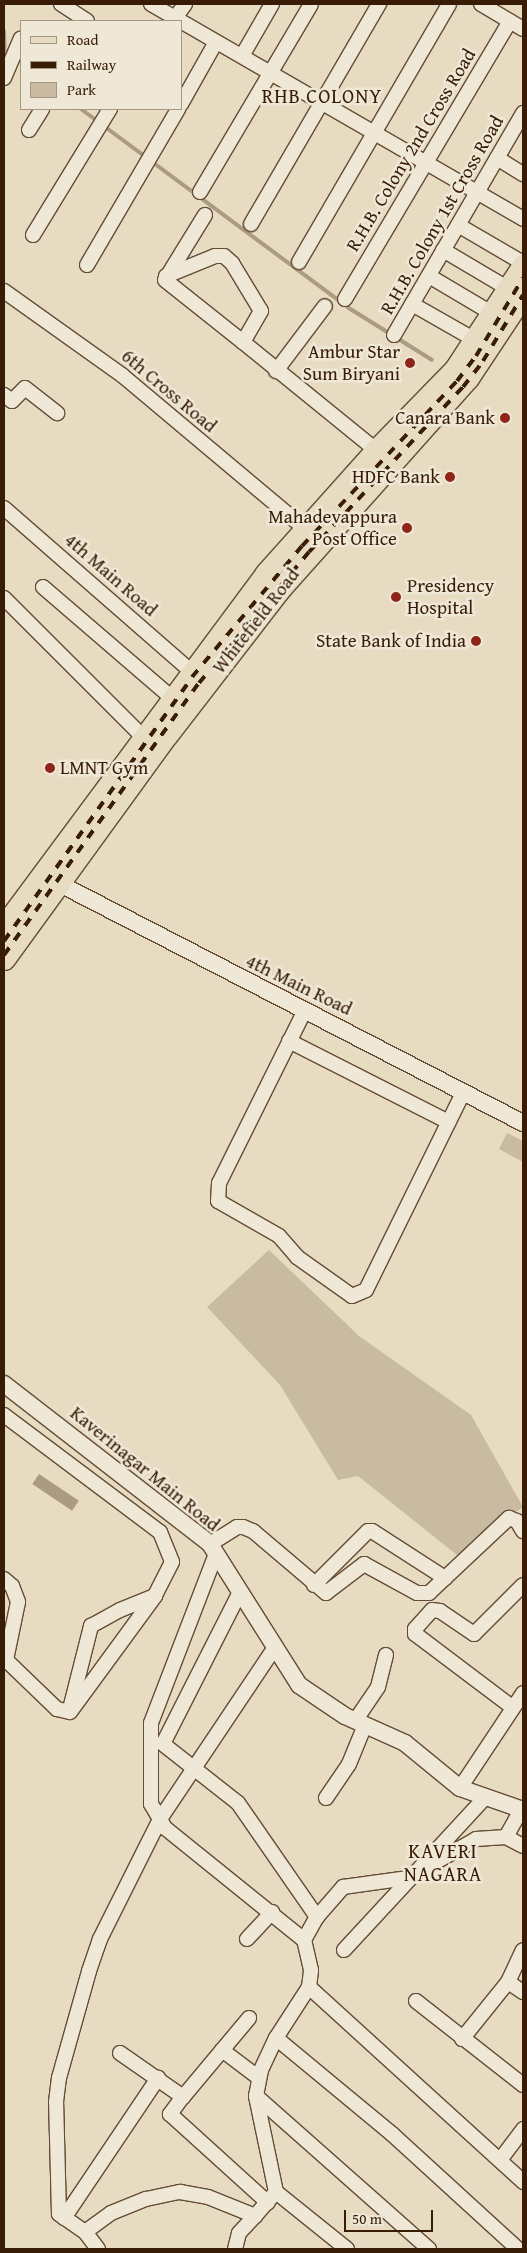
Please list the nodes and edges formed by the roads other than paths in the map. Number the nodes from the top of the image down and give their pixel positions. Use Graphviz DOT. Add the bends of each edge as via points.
graph roads {
  1 [pos="61,4"];
  2 [pos="151,4"];
  3 [pos="185,4"];
  4 [pos="272,4"];
  5 [pos="310,4"];
  6 [pos="379,4"];
  7 [pos="449,4"];
  8 [pos="481,4"];
  9 [pos="167,17"];
  10 [pos="85,20"];
  11 [pos="510,21"];
  12 [pos="182,25"];
  13 [pos="523,29"];
  14 [pos="20,40"];
  15 [pos="216,42"];
  16 [pos="242,56"];
  17 [pos="271,73"];
  18 [pos="4,78"];
  19 [pos="182,102"];
  20 [pos="322,103"];
  21 [pos="41,110"];
  22 [pos="109,110"];
  23 [pos="177,110"];
  24 [pos="523,113"];
  25 [pos="30,130"];
  26 [pos="374,133"];
  27 [pos="518,134"];
  28 [pos="497,158"];
  29 [pos="426,163"];
  30 [pos="523,174"];
  31 [pos="200,192"];
  32 [pos="477,193"];
  33 [pos="205,215"];
  34 [pos="523,220"];
  35 [pos="251,224"];
  36 [pos="458,225"];
  37 [pos="33,235"];
  38 [pos="443,250"];
  39 [pos="299,262"];
  40 [pos="523,264"];
  41 [pos="87,265"];
  42 [pos="166,276"];
  43 [pos="429,276"];
  44 [pos="4,291"];
  45 [pos="516,292"];
  46 [pos="344,299"];
  47 [pos="412,304"];
  48 [pos="325,306"];
  49 [pos="493,314"];
  50 [pos="394,336"];
  51 [pos="475,340"];
  52 [pos="243,342"];
  53 [pos="276,371"];
  54 [pos="4,395"];
  55 [pos="57,413"];
  56 [pos="388,447"];
  57 [pos="4,508"];
  58 [pos="304,528"];
  59 [pos="43,587"];
  60 [pos="4,598"];
  61 [pos="192,672"];
  62 [pos="172,698"];
  63 [pos="143,737"];
  64 [pos="58,883"];
  65 [pos="4,926"];
  66 [pos="4,959"];
  67 [pos="305,1010"];
  68 [pos="289,1041"];
  69 [pos="464,1093"];
  70 [pos="449,1122"];
  71 [pos="523,1123"];
  72 [pos="4,1384"];
  73 [pos="4,1416"];
  74 [pos="523,1531"];
  75 [pos="213,1550"];
  76 [pos="445,1578"];
  77 [pos="4,1579"];
  78 [pos="314,1585"];
  79 [pos="523,1585"];
  80 [pos="240,1592"];
  81 [pos="155,1596"];
  82 [pos="276,1647"];
  83 [pos="386,1655"];
  84 [pos="523,1693"];
  85 [pos="512,1707"];
  86 [pos="70,1712"];
  87 [pos="360,1723"];
  88 [pos="194,1769"];
  89 [pos="460,1788"];
  90 [pos="326,1798"];
  91 [pos="485,1798"];
  92 [pos="519,1814"];
  93 [pos="160,1819"];
  94 [pos="506,1837"];
  95 [pos="523,1846"];
  96 [pos="408,1878"];
  97 [pos="272,1912"];
  98 [pos="317,1917"];
  99 [pos="247,1939"];
  100 [pos="304,1940"];
  101 [pos="344,1950"];
  102 [pos="523,1951"];
  103 [pos="508,1982"];
  104 [pos="309,1987"];
  105 [pos="523,1992"];
  106 [pos="416,2001"];
  107 [pos="248,2018"];
  108 [pos="276,2038"];
  109 [pos="462,2040"];
  110 [pos="222,2050"];
  111 [pos="120,2053"];
  112 [pos="158,2078"];
  113 [pos="259,2078"];
  114 [pos="523,2085"];
  115 [pos="184,2096"];
  116 [pos="256,2096"];
  117 [pos="523,2129"];
  118 [pos="500,2160"];
  119 [pos="523,2182"];
  120 [pos="272,2197"];
  121 [pos="255,2216"];
  122 [pos="64,2218"];
  123 [pos="85,2232"];
  124 [pos="338,2246"];
  125 [pos="98,2249"];
  126 [pos="235,2249"];
  127 [pos="428,2249"];
  128 [pos="518,2249"];
  1 -- 10 [label="street"];
  2 -- 9 [label="street"];
  3 -- 9 [label="street"];
  4 -- 16 [label="street"];
  5 -- 17 [label="street"];
  6 -- 20 [label="street"];
  7 -- 26 [label="street"];
  8 -- 11 [label="street"];
  11 -- 13 [label="street"];
  11 -- 29 [label="street, R.H.B. Colony 2nd Cross Road"];
  12 -- 15 [label="street"];
  14 -- 18 [label="street"];
  15 -- 16 [label="street"];
  15 -- 19 [label="street"];
  16 -- 17 [label="street"];
  17 -- 20 [label="street"];
  17 -- 31 [label="street"];
  20 -- 26 [label="street"];
  20 -- 35 [label="street"];
  21 -- 25 [label="street"];
  22 -- 37 [label="street"];
  23 -- 41 [label="street"];
  24 -- 27 [label="street, R.H.B. Colony 1st Cross Road"];
  26 -- 29 [label="street"];
  26 -- 39 [label="street"];
  27 -- 28 [label="street, R.H.B. Colony 1st Cross Road"];
  28 -- 30 [label="street"];
  28 -- 32 [label="street, R.H.B. Colony 1st Cross Road"];
  29 -- 32 [label="street"];
  29 -- 46 [label="street, R.H.B. Colony 2nd Cross Road"];
  32 -- 34 [label="street"];
  32 -- 36 [label="street, R.H.B. Colony 1st Cross Road"];
  33 -- 42 [label="street"];
  36 -- 38 [label="street, R.H.B. Colony 1st Cross Road"];
  36 -- 40 [label="street"];
  38 -- 43 [label="street, R.H.B. Colony 1st Cross Road"];
  38 -- 45 [label="street"];
  40 -- 45 [label="main road, Whitefield Road"];
  42 -- 52 [label="street" via="167,283"];
  42 -- 52 [label="street" via="215,256 224,256 232,263 261,311"];
  43 -- 47 [label="street, R.H.B. Colony 1st Cross Road"];
  43 -- 49 [label="street"];
  44 -- 58 [label="street, 6th Cross Road" via="123,376"];
  45 -- 49 [label="main road, Whitefield Road"];
  45 -- 56 [label="main road, Whitefield Road" via="468,378"];
  47 -- 50 [label="street, R.H.B. Colony 1st Cross Road"];
  47 -- 51 [label="street"];
  48 -- 53 [label="street"];
  49 -- 51 [label="main road, Whitefield Road"];
  51 -- 56 [label="main road, Whitefield Road" via="456,369"];
  52 -- 53 [label="street"];
  53 -- 56 [label="street"];
  54 -- 55 [label="street" via="12,401 25,388"];
  56 -- 58 [label="main road, Whitefield Road"];
  56 -- 64 [label="main road, Whitefield Road"];
  57 -- 61 [label="street, 4th Main Road"];
  58 -- 61 [label="main road, Whitefield Road"];
  59 -- 62 [label="street"];
  60 -- 63 [label="street"];
  61 -- 62 [label="main road, Whitefield Road"];
  62 -- 63 [label="main road, Whitefield Road"];
  63 -- 65 [label="main road, Whitefield Road"];
  64 -- 66 [label="main road, Whitefield Road"];
  64 -- 67 [label="street, 4th Main Road"];
  67 -- 68 [label="street"];
  67 -- 69 [label="street, 4th Main Road"];
  68 -- 70 [label="street"];
  68 -- 70 [label="street" via="219,1183 218,1201 279,1236 297,1257 352,1296 366,1290"];
  69 -- 70 [label="street"];
  69 -- 71 [label="street, 4th Main Road"];
  72 -- 75 [label="street, Kaverinagar Main Road"];
  73 -- 81 [label="street" via="160,1532 172,1562"];
  74 -- 76 [label="street" via="517,1521 510,1518"];
  75 -- 78 [label="street" via="237,1527 243,1527 253,1531"];
  75 -- 80 [label="street, Kaverinagar Main Road"];
  75 -- 93 [label="street" via="150,1723 151,1804"];
  76 -- 78 [label="street" via="430,1592 417,1593 364,1564 332,1591 326,1593"];
  76 -- 78 [label="street" via="368,1531"];
  77 -- 86 [label="street" via="12,1586 18,1602 6,1660 57,1709"];
  79 -- 85 [label="street" via="474,1634 440,1611 432,1610 414,1634"];
  80 -- 82 [label="street, Kaverinagar Main Road"];
  80 -- 88 [label="street" via="163,1744"];
  81 -- 86 [label="street"];
  81 -- 86 [label="street" via="91,1626"];
  82 -- 87 [label="street, Kaverinagar Main Road" via="299,1684"];
  82 -- 88 [label="street"];
  83 -- 87 [label="street" via="378,1687"];
  84 -- 85 [label="street"];
  85 -- 89 [label="street"];
  87 -- 89 [label="street, Kaverinagar Main Road" via="405,1743"];
  87 -- 90 [label="street" via="349,1764"];
  88 -- 93 [label="street"];
  88 -- 98 [label="street" via="238,1803"];
  89 -- 91 [label="street, Kaverinagar Main Road"];
  91 -- 92 [label="street, Kaverinagar Main Road"];
  91 -- 96 [label="street"];
  92 -- 94 [label="street"];
  93 -- 97 [label="street" via="165,1828"];
  93 -- 122 [label="street" via="100,1939 59,2078 56,2102 59,2214"];
  94 -- 95 [label="street"];
  94 -- 96 [label="street" via="476,1839"];
  96 -- 98 [label="street" via="343,1886"];
  96 -- 101 [label="street"];
  97 -- 99 [label="street"];
  97 -- 100 [label="street"];
  98 -- 100 [label="street"];
  100 -- 104 [label="street" via="311,1970"];
  102 -- 103 [label="street"];
  103 -- 105 [label="street"];
  103 -- 109 [label="street"];
  104 -- 108 [label="street"];
  104 -- 118 [label="street"];
  106 -- 109 [label="street"];
  107 -- 110 [label="street"];
  108 -- 113 [label="street"];
  108 -- 128 [label="street" via="392,2134"];
  109 -- 114 [label="street"];
  110 -- 113 [label="street"];
  110 -- 115 [label="street"];
  111 -- 112 [label="street"];
  112 -- 115 [label="street"];
  112 -- 122 [label="street"];
  113 -- 116 [label="street"];
  115 -- 120 [label="street" via="170,2114"];
  116 -- 120 [label="street"];
  116 -- 127 [label="street"];
  117 -- 118 [label="street"];
  118 -- 119 [label="street"];
  120 -- 121 [label="street"];
  120 -- 124 [label="street"];
  121 -- 123 [label="street" via="216,2199 180,2192 129,2205"];
  121 -- 126 [label="street" via="239,2233"];
  122 -- 123 [label="street"];
  123 -- 125 [label="street"];
}
